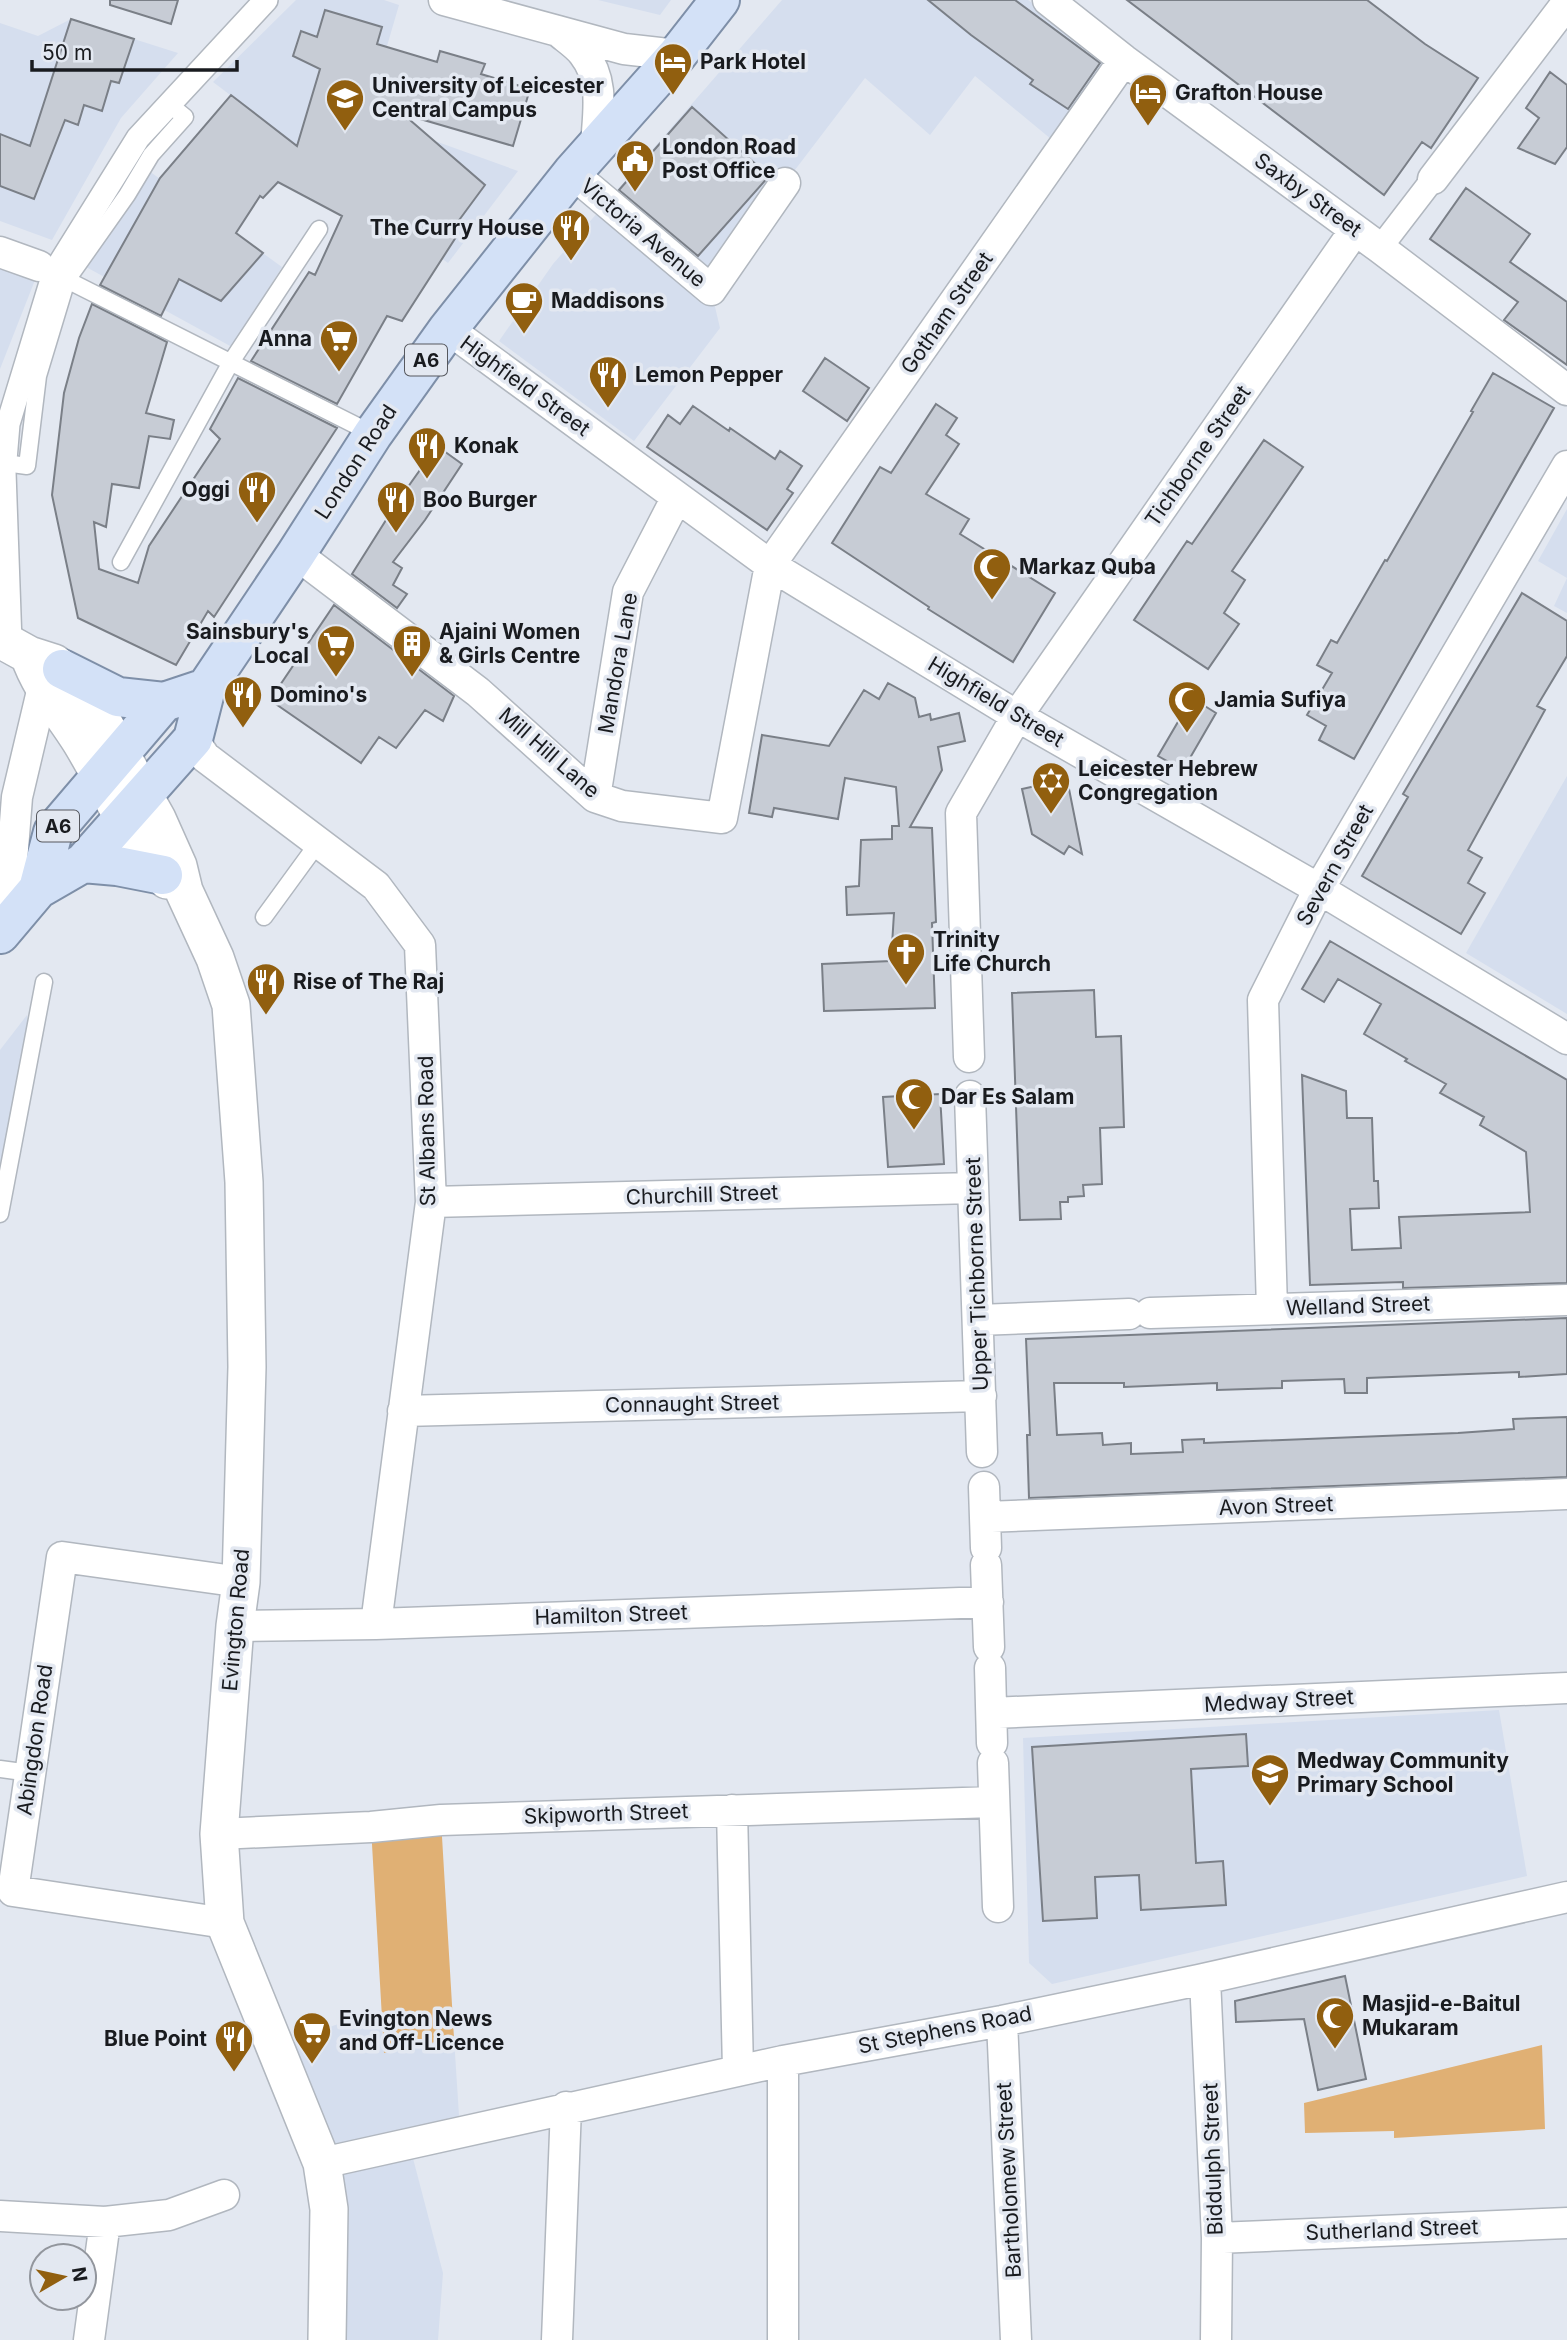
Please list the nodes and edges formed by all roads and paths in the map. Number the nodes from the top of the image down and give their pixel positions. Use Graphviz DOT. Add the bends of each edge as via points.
graph roads {
  1 [pos="267,0"];
  2 [pos="444,0"];
  3 [pos="720,0"];
  4 [pos="1048,0"];
  5 [pos="1567,3"];
  6 [pos="557,30"];
  7 [pos="1557,38"];
  8 [pos="677,55"];
  9 [pos="1124,60"];
  10 [pos="169,104"];
  11 [pos="596,145"];
  12 [pos="572,173"];
  13 [pos="1433,178"];
  14 [pos="785,183"];
  15 [pos="319,229"];
  16 [pos="1355,230"];
  17 [pos="1380,248"];
  18 [pos="0,252"];
  19 [pos="38,266"];
  20 [pos="67,280"];
  21 [pos="448,330"];
  22 [pos="231,362"];
  23 [pos="1567,390"];
  24 [pos="373,434"];
  25 [pos="1567,467"];
  26 [pos="3,471"];
  27 [pos="677,497"];
  28 [pos="296,554"];
  29 [pos="121,562"];
  30 [pos="770,565"];
  31 [pos="29,658"];
  32 [pos="205,688"];
  33 [pos="164,702"];
  34 [pos="1017,716"];
  35 [pos="193,739"];
  36 [pos="111,764"];
  37 [pos="8,795"];
  38 [pos="595,797"];
  39 [pos="133,805"];
  40 [pos="318,843"];
  41 [pos="83,863"];
  42 [pos="173,883"];
  43 [pos="38,889"];
  44 [pos="1319,889"];
  45 [pos="264,917"];
  46 [pos="3,930"];
  47 [pos="44,982"];
  48 [pos="1567,1039"];
  49 [pos="969,1057"];
  50 [pos="970,1096"];
  51 [pos="974,1188"];
  52 [pos="431,1202"];
  53 [pos="0,1214"];
  54 [pos="1567,1300"];
  55 [pos="1272,1309"];
  56 [pos="978,1320"];
  57 [pos="981,1396"];
  58 [pos="403,1411"];
  59 [pos="982,1452"];
  60 [pos="984,1487"];
  61 [pos="1567,1494"];
  62 [pos="985,1517"];
  63 [pos="241,1582"];
  64 [pos="988,1602"];
  65 [pos="376,1624"];
  66 [pos="235,1626"];
  67 [pos="1567,1688"];
  68 [pos="992,1713"];
  69 [pos="0,1769"];
  70 [pos="30,1773"];
  71 [pos="994,1802"];
  72 [pos="732,1810"];
  73 [pos="219,1834"];
  74 [pos="6,1893"];
  75 [pos="1567,1897"];
  76 [pos="998,1907"];
  77 [pos="225,1923"];
  78 [pos="1205,1979"];
  79 [pos="1002,2021"];
  80 [pos="783,2060"];
  81 [pos="738,2070"];
  82 [pos="566,2107"];
  83 [pos="322,2162"];
  84 [pos="224,2195"];
  85 [pos="0,2216"];
  86 [pos="105,2221"];
  87 [pos="1567,2223"];
  88 [pos="1217,2238"];
  89 [pos="89,2340"];
  90 [pos="327,2340"];
  91 [pos="557,2340"];
  92 [pos="783,2340"];
  93 [pos="1016,2340"];
  94 [pos="1216,2340"];
  1 -- 10 [label="street"];
  2 -- 6 [label="street"];
  3 -- 8 [label="main road, London Road / A6"];
  4 -- 9 [label="street, Saxby Street"];
  5 -- 7 [label="street"];
  6 -- 8 [label="street" via="624,49"];
  6 -- 11 [label="street" via="583,53 598,80"];
  7 -- 13 [label="street"];
  8 -- 11 [label="main road, London Road / A6"];
  9 -- 16 [label="street, Saxby Street"];
  9 -- 30 [label="street, Gotham Street"];
  10 -- 20 [label="lane" via="185,117 150,155"];
  10 -- 26 [label="street" via="138,138 54,273 8,424"];
  11 -- 12 [label="main road, London Road / A6"];
  12 -- 14 [label="street, Victoria Avenue" via="711,290"];
  12 -- 21 [label="main road, London Road / A6"];
  13 -- 17 [label="street"];
  15 -- 22 [label="lane"];
  16 -- 17 [label="street, Saxby Street"];
  16 -- 34 [label="street, Tichborne Street"];
  17 -- 23 [label="street, Saxby Street"];
  18 -- 19 [label="street"];
  20 -- 22 [label="lane"];
  20 -- 26 [label="lane" via="38,376 27,466"];
  21 -- 24 [label="main road, London Road / A6"];
  21 -- 27 [label="street, Highfield Street"];
  22 -- 24 [label="lane"];
  22 -- 29 [label="lane"];
  24 -- 28 [label="main road, London Road / A6"];
  25 -- 44 [label="street, Severn Street"];
  26 -- 31 [label="street"];
  27 -- 30 [label="street, Highfield Street"];
  27 -- 38 [label="street, Mandora Lane" via="628,592"];
  28 -- 32 [label="main road, London Road / A6"];
  28 -- 38 [label="street, Mill Hill Lane" via="478,692"];
  30 -- 34 [label="street, Highfield Street"];
  30 -- 38 [label="street, Mill Hill Lane" via="722,818 622,806"];
  31 -- 33 [label="main road" via="118,697"];
  31 -- 36 [label="street, Evington Road" via="85,695"];
  31 -- 37 [label="street"];
  32 -- 33 [label="main road"];
  32 -- 35 [label="main road, London Road / A6"];
  33 -- 36 [label="main road, London Road / A6"];
  34 -- 44 [label="street, Highfield Street"];
  34 -- 49 [label="street" via="961,813"];
  35 -- 39 [label="main road, London Road / A6"];
  35 -- 40 [label="street, St Albans Road" via="205,757"];
  36 -- 39 [label="street, Evington Road"];
  36 -- 43 [label="main road, London Road / A6" via="53,832"];
  37 -- 46 [label="street"];
  39 -- 41 [label="main road, London Road / A6"];
  39 -- 42 [label="street, Evington Road"];
  40 -- 45 [label="lane"];
  40 -- 52 [label="street, St Albans Road" via="376,886 420,945"];
  41 -- 42 [label="main road" via="117,866"];
  41 -- 43 [label="main road, London Road / A6"];
  42 -- 63 [label="street, Evington Road" via="225,982 237,1052 247,1367"];
  43 -- 46 [label="main road, London Road / A6"];
  44 -- 48 [label="street, Highfield Street"];
  44 -- 55 [label="street, Severn Street" via="1264,1000"];
  47 -- 53 [label="lane"];
  50 -- 51 [label="street, Upper Tichborne Street"];
  51 -- 52 [label="street, Churchill Street"];
  51 -- 56 [label="street, Upper Tichborne Street"];
  52 -- 58 [label="street, St Albans Road"];
  54 -- 55 [label="street, Welland Street"];
  55 -- 56 [label="street, Welland Street"];
  56 -- 57 [label="street, Upper Tichborne Street"];
  57 -- 58 [label="street, Connaught Street"];
  57 -- 59 [label="street, Upper Tichborne Street"];
  58 -- 65 [label="street, St Albans Road"];
  60 -- 62 [label="street"];
  61 -- 62 [label="street, Avon Street"];
  62 -- 64 [label="street"];
  63 -- 66 [label="street, Evington Road"];
  63 -- 70 [label="street, Abingdon Road" via="62,1556"];
  64 -- 65 [label="street, Hamilton Street"];
  64 -- 68 [label="street"];
  65 -- 66 [label="street, Hamilton Street"];
  66 -- 73 [label="street, Evington Road"];
  67 -- 68 [label="street, Medway Street"];
  68 -- 71 [label="street"];
  69 -- 70 [label="lane"];
  70 -- 74 [label="street, Abingdon Road"];
  71 -- 72 [label="street, Skipworth Street"];
  71 -- 76 [label="street"];
  72 -- 73 [label="street, Skipworth Street" via="441,1820"];
  72 -- 81 [label="street"];
  73 -- 77 [label="street, Evington Road"];
  74 -- 77 [label="street, Abingdon Road"];
  75 -- 78 [label="street, St Stephens Road"];
  77 -- 83 [label="street, Evington Road"];
  78 -- 79 [label="street, St Stephens Road"];
  78 -- 88 [label="street, Biddulph Street"];
  79 -- 80 [label="street, St Stephens Road"];
  79 -- 93 [label="street, Bartholomew Street"];
  80 -- 81 [label="street, St Stephens Road"];
  80 -- 92 [label="street"];
  81 -- 82 [label="street, St Stephens Road"];
  82 -- 83 [label="street, St Stephens Road"];
  82 -- 91 [label="street"];
  83 -- 90 [label="street, Evington Road" via="329,2209"];
  84 -- 86 [label="street" via="169,2215"];
  85 -- 86 [label="street"];
  86 -- 89 [label="street"];
  87 -- 88 [label="street, Sutherland Street"];
  88 -- 94 [label="street, Biddulph Street"];
}
